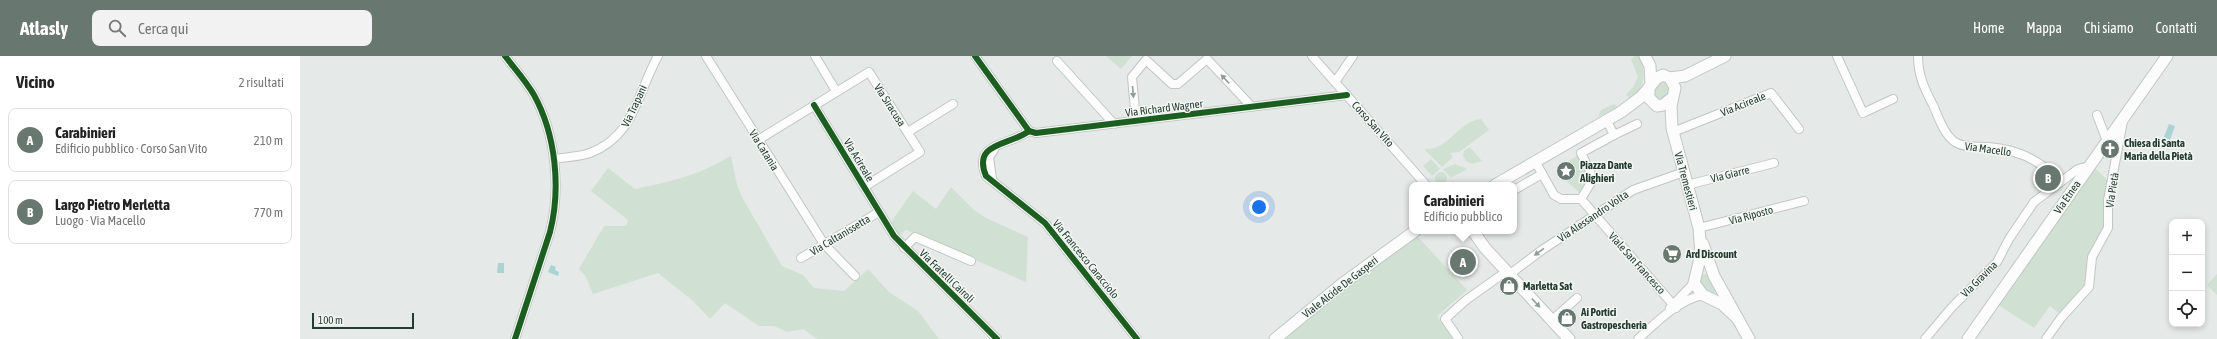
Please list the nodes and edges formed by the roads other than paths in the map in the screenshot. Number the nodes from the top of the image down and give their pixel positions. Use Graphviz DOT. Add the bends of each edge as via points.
graph roads {
  1 [pos="505,56"];
  2 [pos="658,56"];
  3 [pos="706,56"];
  4 [pos="815,56"];
  5 [pos="975,56"];
  6 [pos="1312,56"];
  7 [pos="1353,56"];
  8 [pos="1645,56"];
  9 [pos="1649,56"];
  10 [pos="1725,56"];
  11 [pos="1837,56"];
  12 [pos="1918,56"];
  13 [pos="2167,56"];
  14 [pos="1057,61"];
  15 [pos="1710,64"];
  16 [pos="1667,77"];
  17 [pos="1335,82"];
  18 [pos="1650,87"];
  19 [pos="836,91"];
  20 [pos="1347,95"];
  21 [pos="1673,97"];
  22 [pos="1893,99"];
  23 [pos="953,104"];
  24 [pos="814,105"];
  25 [pos="1655,105"];
  26 [pos="1252,107"];
  27 [pos="1621,112"];
  28 [pos="2097,115"];
  29 [pos="2123,118"];
  30 [pos="1136,121"];
  31 [pos="1606,121"];
  32 [pos="1114,124"];
  33 [pos="1637,124"];
  34 [pos="1799,129"];
  35 [pos="1673,130"];
  36 [pos="1029,131"];
  37 [pos="908,132"];
  38 [pos="1614,135"];
  39 [pos="758,140"];
  40 [pos="2107,141"];
  41 [pos="554,159"];
  42 [pos="1535,161"];
  43 [pos="1774,163"];
  44 [pos="2089,166"];
  45 [pos="1684,172"];
  46 [pos="1418,174"];
  47 [pos="1542,174"];
  48 [pos="1505,178"];
  49 [pos="1424,182"];
  50 [pos="1428,182"];
  51 [pos="1495,182"];
  52 [pos="1499,182"];
  53 [pos="2060,182"];
  54 [pos="1687,185"];
  55 [pos="864,187"];
  56 [pos="1517,188"];
  57 [pos="1582,201"];
  58 [pos="1804,201"];
  59 [pos="879,212"];
  60 [pos="1595,216"];
  61 [pos="887,224"];
  62 [pos="1699,231"];
  63 [pos="1411,234"];
  64 [pos="1467,234"];
  65 [pos="1475,234"];
  66 [pos="824,244"];
  67 [pos="904,248"];
  68 [pos="1485,248"];
  69 [pos="801,258"];
  70 [pos="971,261"];
  71 [pos="1509,273"];
  72 [pos="855,276"];
  73 [pos="1695,279"];
  74 [pos="1716,279"];
  75 [pos="1706,296"];
  76 [pos="1577,298"];
  77 [pos="1675,306"];
  78 [pos="1552,320"];
  79 [pos="1738,320"];
  80 [pos="1458,338"];
  81 [pos="515,339"];
  82 [pos="997,339"];
  83 [pos="1136,339"];
  84 [pos="1275,339"];
  85 [pos="1569,339"];
  86 [pos="1638,339"];
  87 [pos="1749,339"];
  88 [pos="1925,339"];
  89 [pos="1968,339"];
  90 [pos="2046,339"];
  1 -- 41 [label="street" via="537,101 547,128"];
  2 -- 41 [label="street, Via Trapani" via="631,117 616,139 588,154"];
  3 -- 39 [label="street, Via Catania"];
  4 -- 19 [label="street"];
  5 -- 36 [label="street"];
  6 -- 17 [label="street, Corso San Vito"];
  7 -- 17 [label="street"];
  8 -- 18 [label="main road" via="1650,66"];
  9 -- 16 [label="main road"];
  10 -- 15 [label="main road"];
  11 -- 22 [label="street" via="1863,113"];
  12 -- 53 [label="street, Via Macello" via="1922,84 1954,142 2023,154 2048,168"];
  13 -- 29 [label="main road, Via Etnea"];
  14 -- 32 [label="street"];
  15 -- 16 [label="main road" via="1685,76"];
  15 -- 21 [label="main road"];
  16 -- 18 [label="main road" via="1657,78"];
  16 -- 21 [label="main road" via="1674,84"];
  17 -- 20 [label="street, Corso San Vito"];
  18 -- 25 [label="main road" via="1649,98"];
  18 -- 27 [label="main road"];
  19 -- 24 [label="street, Via Siracusa"];
  19 -- 37 [label="street, Via Siracusa" via="869,72"];
  20 -- 26 [label="street, Via Richard Wagner"];
  20 -- 46 [label="street, Corso San Vito"];
  21 -- 25 [label="main road" via="1664,105"];
  21 -- 35 [label="main road"];
  23 -- 37 [label="street"];
  24 -- 39 [label="street, Via Siracusa"];
  24 -- 55 [label="street, Via Acireale"];
  25 -- 27 [label="main road" via="1640,105"];
  25 -- 35 [label="main road" via="1667,116"];
  26 -- 30 [label="street, Via Richard Wagner"];
  26 -- 30 [label="street, one-way" via="1207,59 1178,84 1172,84 1146,60 1132,77"];
  27 -- 31 [label="main road"];
  28 -- 40 [label="street"];
  29 -- 40 [label="main road, Via Etnea"];
  29 -- 90 [label="street, Via Pietà" via="2108,200 2108,228 2092,257 2089,288 2060,318"];
  30 -- 32 [label="street, Via Richard Wagner"];
  31 -- 38 [label="street"];
  31 -- 42 [label="main road"];
  32 -- 36 [label="street, Via Richard Wagner" via="1036,133"];
  33 -- 38 [label="street"];
  34 -- 35 [label="street, Via Acireale" via="1771,93"];
  35 -- 45 [label="main road, Via Tremestieri"];
  36 -- 83 [label="street, Via Francesco Caracciolo" via="1019,138 991,148 983,157 982,164 986,176 1045,223"];
  37 -- 55 [label="street, Via Siracusa" via="920,152"];
  38 -- 57 [label="street" via="1581,153 1592,181"];
  39 -- 66 [label="street, Via Catania"];
  40 -- 44 [label="main road, Via Etnea"];
  41 -- 81 [label="street" via="556,202 552,226"];
  42 -- 47 [label="street"];
  42 -- 48 [label="main road"];
  43 -- 54 [label="street, Via Giarre"];
  44 -- 53 [label="street, Via Gravina" via="2078,169"];
  44 -- 89 [label="main road, Via Etnea"];
  45 -- 54 [label="main road, Via Tremestieri"];
  45 -- 60 [label="street, Via Alessandro Volta" via="1633,190"];
  46 -- 49 [label="street"];
  46 -- 50 [label="street"];
  47 -- 56 [label="street"];
  47 -- 57 [label="street" via="1554,195 1561,199"];
  48 -- 51 [label="main road"];
  48 -- 52 [label="main road"];
  53 -- 88 [label="street, Via Gravina" via="2034,202 1997,262 1953,306"];
  54 -- 62 [label="main road, Via Tremestieri"];
  55 -- 59 [label="street, Via Acireale"];
  57 -- 60 [label="street, Viale San Francesco"];
  58 -- 62 [label="street, Via Riposto"];
  59 -- 61 [label="street, Via Acireale"];
  59 -- 66 [label="street, Via Caltanissetta"];
  60 -- 71 [label="street, Via Alessandro Volta, one-way"];
  60 -- 77 [label="street, Viale San Francesco"];
  61 -- 67 [label="street, Via Fratelli Cairoli"];
  62 -- 73 [label="main road" via="1701,254"];
  62 -- 74 [label="main road"];
  63 -- 84 [label="main road, Viale Alcide De Gasperi" via="1342,284"];
  64 -- 68 [label="main road"];
  65 -- 68 [label="main road"];
  66 -- 69 [label="street, Via Caltanissetta"];
  66 -- 72 [label="street, Via Catania"];
  67 -- 70 [label="street" via="915,237"];
  67 -- 82 [label="street, Via Fratelli Cairoli"];
  68 -- 71 [label="main road"];
  71 -- 78 [label="main road, one-way"];
  71 -- 80 [label="street, Via Alessandro Volta" via="1466,300 1445,319"];
  73 -- 74 [label="main road" via="1706,271"];
  73 -- 75 [label="main road"];
  73 -- 77 [label="street"];
  74 -- 75 [label="main road" via="1719,294 1714,298"];
  74 -- 79 [label="main road"];
  75 -- 77 [label="street" via="1690,298"];
  75 -- 79 [label="main road" via="1727,308"];
  76 -- 78 [label="street"];
  77 -- 86 [label="street"];
  78 -- 85 [label="main road"];
  79 -- 87 [label="main road"];
}
